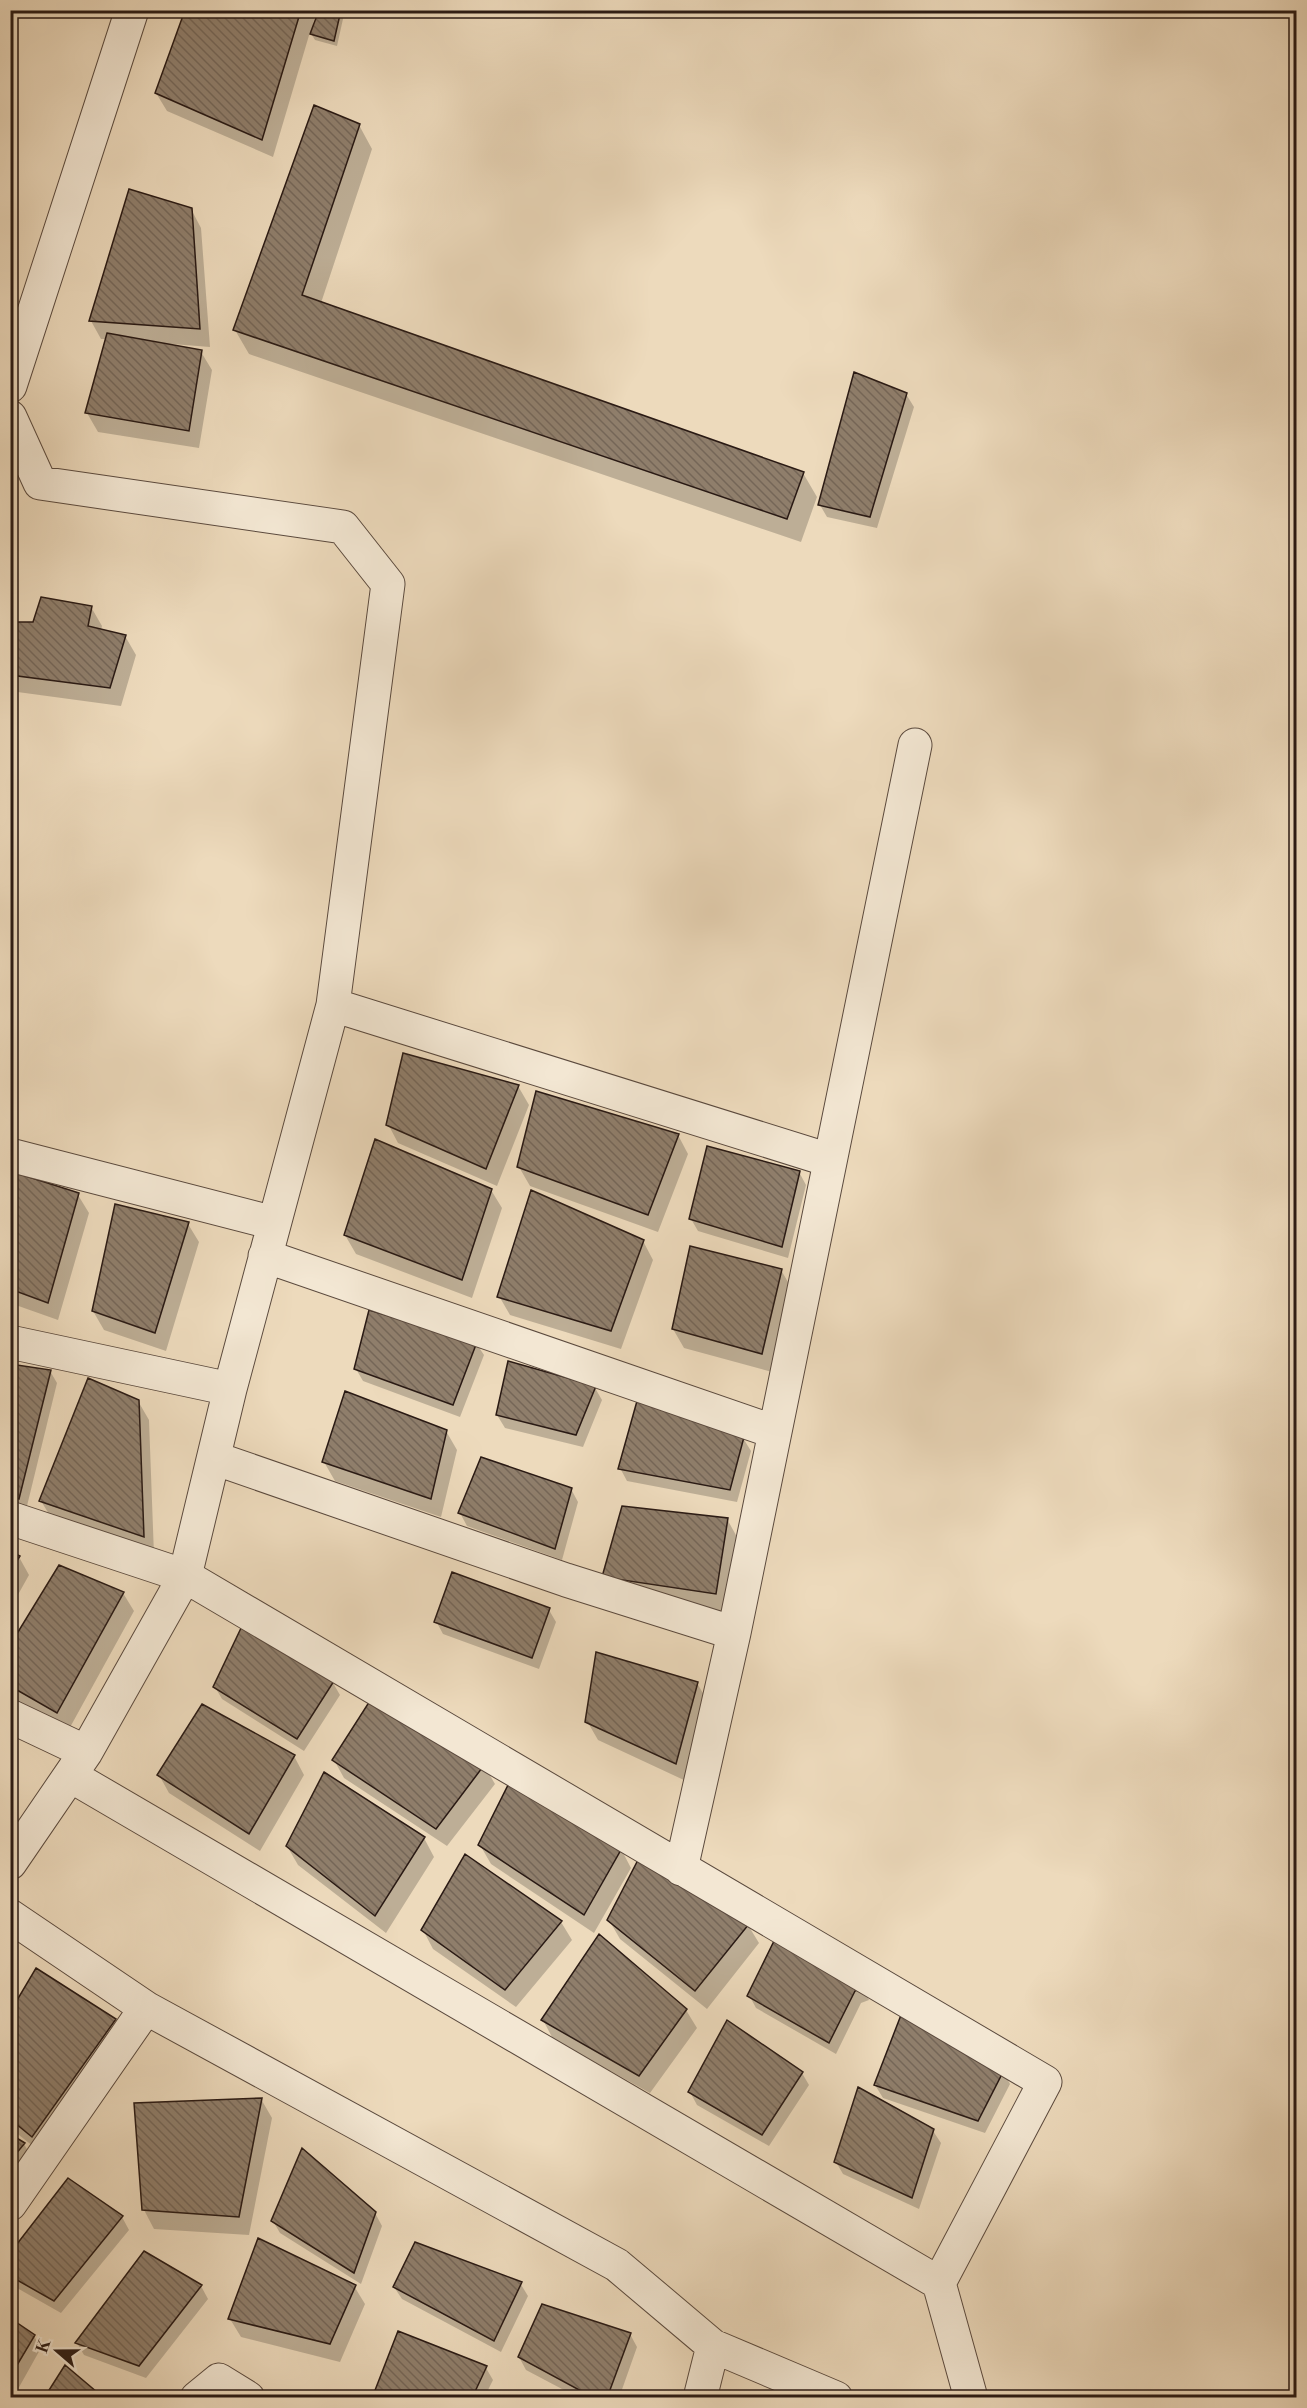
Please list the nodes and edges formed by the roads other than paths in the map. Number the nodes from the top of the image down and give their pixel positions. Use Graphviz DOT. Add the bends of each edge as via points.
graph roads {
  1 [pos="132,10"];
  2 [pos="10,386"];
  3 [pos="10,417"];
  4 [pos="915,746"];
  5 [pos="333,1005"];
  6 [pos="10,1155"];
  7 [pos="829,1160"];
  8 [pos="274,1223"];
  9 [pos="265,1256"];
  10 [pos="10,1342"];
  11 [pos="230,1389"];
  12 [pos="775,1432"];
  13 [pos="214,1458"];
  14 [pos="10,1518"];
  15 [pos="185,1576"];
  16 [pos="734,1633"];
  17 [pos="10,1716"];
  18 [pos="79,1764"];
  19 [pos="10,1863"];
  20 [pos="681,1869"];
  21 [pos="10,1916"];
  22 [pos="146,2008"];
  23 [pos="10,2204"];
  24 [pos="939,2283"];
  25 [pos="713,2346"];
  26 [pos="197,2397"];
  27 [pos="248,2397"];
  28 [pos="700,2397"];
  29 [pos="836,2397"];
  30 [pos="971,2397"];
  1 -- 2 [label="street"];
  3 -- 5 [label="street" via="40,483 343,527 388,584"];
  4 -- 7 [label="street"];
  5 -- 7 [label="street"];
  5 -- 8 [label="street"];
  6 -- 8 [label="street"];
  7 -- 12 [label="street"];
  8 -- 9 [label="street"];
  9 -- 11 [label="street"];
  9 -- 12 [label="street"];
  10 -- 11 [label="street"];
  11 -- 13 [label="street"];
  12 -- 16 [label="street"];
  13 -- 15 [label="street"];
  13 -- 16 [label="street" via="566,1580"];
  14 -- 15 [label="street"];
  15 -- 18 [label="street"];
  15 -- 20 [label="street"];
  16 -- 20 [label="street"];
  17 -- 18 [label="street"];
  18 -- 19 [label="street"];
  18 -- 24 [label="street"];
  20 -- 24 [label="street" via="1045,2082"];
  21 -- 22 [label="street"];
  22 -- 23 [label="street"];
  22 -- 25 [label="street" via="617,2265"];
  24 -- 30 [label="street"];
  25 -- 28 [label="street"];
  25 -- 29 [label="street"];
  26 -- 27 [label="street" via="219,2380"];
}
